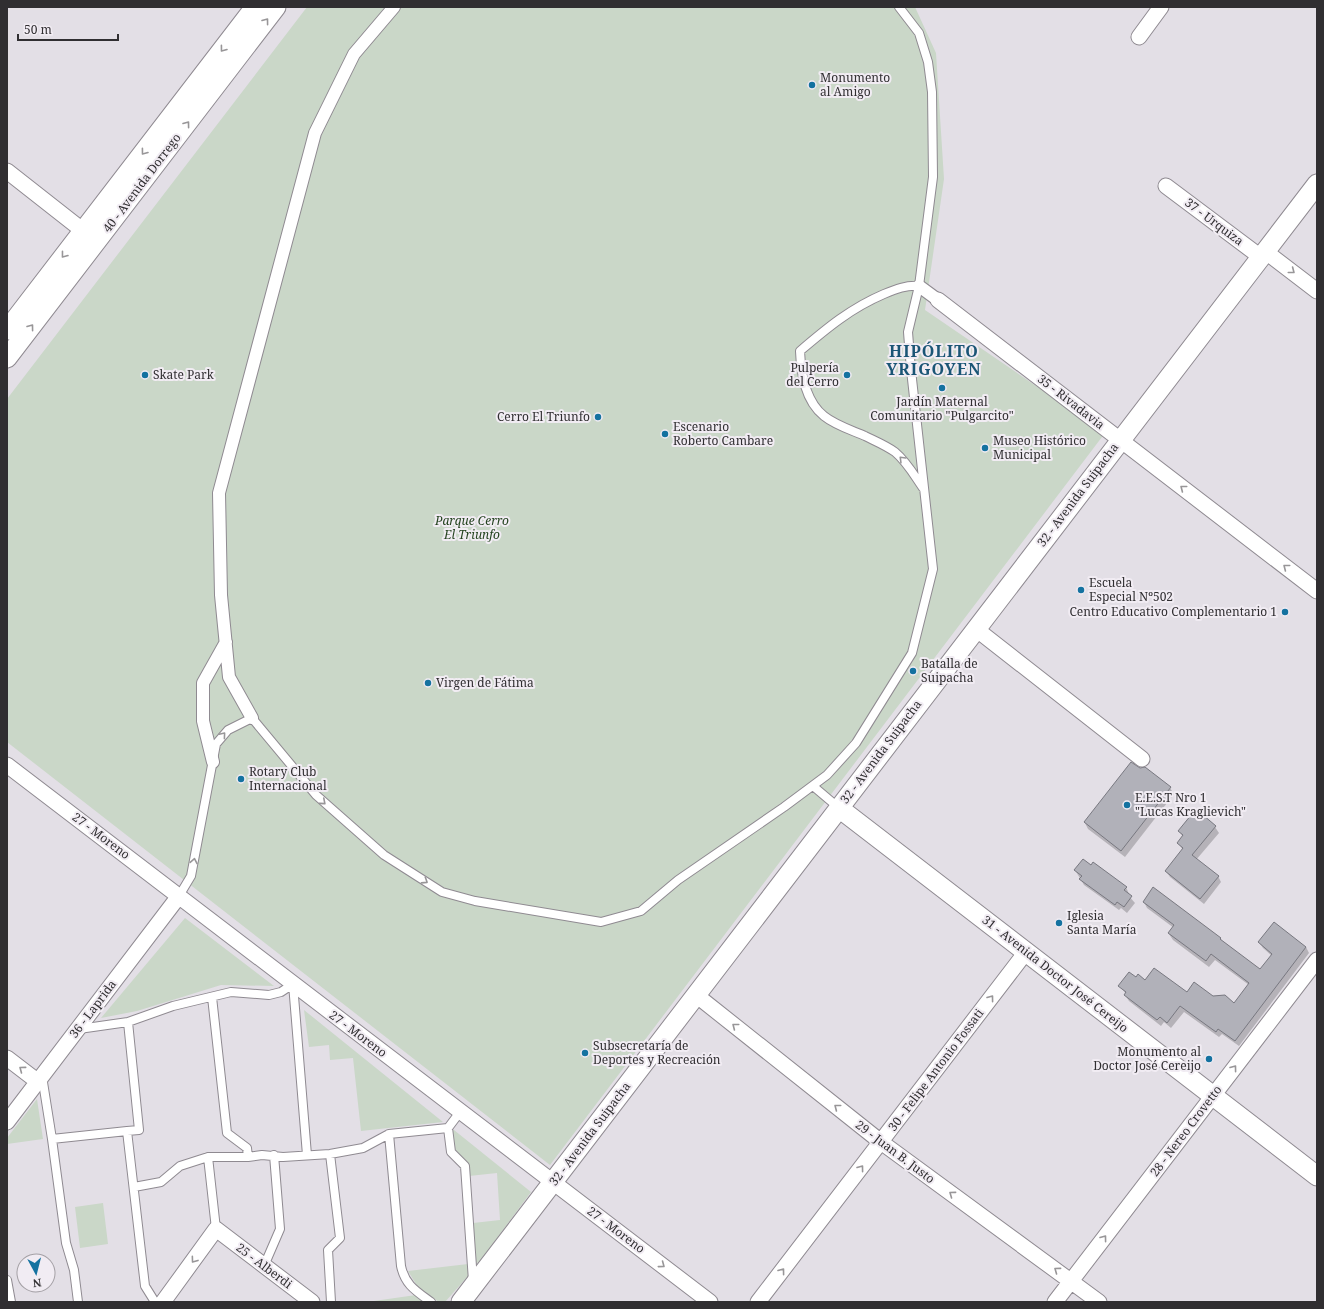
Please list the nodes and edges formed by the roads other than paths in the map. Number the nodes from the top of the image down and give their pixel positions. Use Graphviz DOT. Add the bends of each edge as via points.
graph roads {
  1 [pos="255,7"];
  2 [pos="276,7"];
  3 [pos="394,7"];
  4 [pos="899,7"];
  5 [pos="1161,7"];
  6 [pos="1139,37"];
  7 [pos="7,171"];
  8 [pos="1317,184"];
  9 [pos="1166,186"];
  10 [pos="90,236"];
  11 [pos="1264,255"];
  12 [pos="919,286"];
  13 [pos="1317,291"];
  14 [pos="938,300"];
  15 [pos="7,330"];
  16 [pos="7,358"];
  17 [pos="1120,440"];
  18 [pos="924,490"];
  19 [pos="1315,584"];
  20 [pos="976,629"];
  21 [pos="226,642"];
  22 [pos="252,718"];
  23 [pos="1142,759"];
  24 [pos="213,762"];
  25 [pos="7,764"];
  26 [pos="812,786"];
  27 [pos="839,808"];
  28 [pos="179,896"];
  29 [pos="1026,952"];
  30 [pos="1317,960"];
  31 [pos="293,984"];
  32 [pos="696,995"];
  33 [pos="212,997"];
  34 [pos="128,1022"];
  35 [pos="78,1029"];
  36 [pos="7,1058"];
  37 [pos="40,1078"];
  38 [pos="1213,1096"];
  39 [pos="460,1112"];
  40 [pos="7,1122"];
  41 [pos="448,1128"];
  42 [pos="127,1131"];
  43 [pos="389,1134"];
  44 [pos="52,1139"];
  45 [pos="881,1142"];
  46 [pos="330,1154"];
  47 [pos="274,1155"];
  48 [pos="307,1155"];
  49 [pos="208,1157"];
  50 [pos="248,1157"];
  51 [pos="1317,1176"];
  52 [pos="553,1182"];
  53 [pos="134,1187"];
  54 [pos="216,1229"];
  55 [pos="264,1266"];
  56 [pos="7,1280"];
  57 [pos="1071,1281"];
  58 [pos="473,1286"];
  59 [pos="11,1302"];
  60 [pos="78,1302"];
  61 [pos="155,1302"];
  62 [pos="163,1302"];
  63 [pos="312,1302"];
  64 [pos="331,1302"];
  65 [pos="431,1302"];
  66 [pos="461,1302"];
  67 [pos="710,1302"];
  68 [pos="758,1302"];
  69 [pos="1055,1302"];
  70 [pos="1099,1302"];
  1 -- 10 [label="street, 40 - Avenida Dorrego, one-way"];
  10 -- 2 [label="street, 40 - Avenida Dorrego, one-way"];
  3 -- 21 [label="street" via="354,54 315,133 221,485 221,595"];
  4 -- 12 [label="lane" via="919,33 928,62 932,92 933,177"];
  5 -- 6 [label="street"];
  7 -- 10 [label="street"];
  8 -- 11 [label="street, 32 - Avenida Suipacha"];
  9 -- 11 [label="street, 37 - Urquiza"];
  10 -- 15 [label="street, 40 - Avenida Dorrego, one-way"];
  16 -- 10 [label="street, 40 - Avenida Dorrego, one-way"];
  11 -- 13 [label="street, 37 - Urquiza, one-way"];
  11 -- 17 [label="street, 32 - Avenida Suipacha"];
  12 -- 14 [label="street, 35 - Rivadavia"];
  12 -- 18 [label="lane" via="908,332"];
  18 -- 12 [label="lane, one-way" via="904,460 894,451 823,415 812,402 805,386 800,351 834,322 867,301 908,285"];
  14 -- 17 [label="street, 35 - Rivadavia"];
  19 -- 17 [label="street, 35 - Rivadavia, one-way"];
  17 -- 20 [label="street, 32 - Avenida Suipacha"];
  18 -- 26 [label="lane" via="933,569 912,653 856,743 827,775"];
  20 -- 23 [label="street"];
  20 -- 27 [label="street, 32 - Avenida Suipacha"];
  21 -- 22 [label="street" via="229,677"];
  21 -- 24 [label="street" via="203,683 202,721"];
  24 -- 22 [label="lane, one-way" via="216,744 228,730"];
  22 -- 26 [label="lane, one-way" via="316,795 384,855 442,892 475,901 601,922 641,911 678,880"];
  28 -- 24 [label="lane, one-way" via="191,876"];
  25 -- 28 [label="street, 27 - Moreno"];
  26 -- 27 [label="lane, 31 - Avenida Doctor José Cereijo"];
  27 -- 29 [label="street, 31 - Avenida Doctor José Cereijo"];
  27 -- 32 [label="street, 32 - Avenida Suipacha"];
  28 -- 31 [label="street, 27 - Moreno"];
  28 -- 35 [label="street, 36 - Laprida"];
  29 -- 38 [label="street, 31 - Avenida Doctor José Cereijo"];
  45 -- 29 [label="street, 30 - Felipe Antonio Fossati, one-way"];
  38 -- 30 [label="street, 28 - Nereo Crovetto, one-way"];
  31 -- 33 [label="lane" via="281,992 269,995 231,992"];
  31 -- 39 [label="street, 27 - Moreno"];
  31 -- 48 [label="lane"];
  45 -- 32 [label="street, 29 - Juan B. Justo, one-way"];
  32 -- 52 [label="street, 32 - Avenida Suipacha"];
  33 -- 34 [label="lane" via="173,1006"];
  33 -- 50 [label="lane" via="227,1133 247,1148"];
  34 -- 35 [label="lane"];
  34 -- 42 [label="lane" via="139,1130"];
  35 -- 37 [label="street, 36 - Laprida"];
  37 -- 36 [label="street, one-way"];
  37 -- 40 [label="street, 36 - Laprida"];
  37 -- 44 [label="lane"];
  38 -- 51 [label="street, 31 - Avenida Doctor José Cereijo"];
  57 -- 38 [label="street, 28 - Nereo Crovetto, one-way"];
  39 -- 41 [label="lane"];
  39 -- 52 [label="street, 27 - Moreno"];
  41 -- 43 [label="lane"];
  41 -- 58 [label="lane" via="451,1152 465,1166"];
  42 -- 44 [label="lane"];
  42 -- 53 [label="lane"];
  43 -- 46 [label="lane" via="363,1148"];
  43 -- 65 [label="lane" via="403,1277 414,1290"];
  44 -- 60 [label="lane" via="66,1243 74,1270"];
  57 -- 45 [label="street, 29 - Juan B. Justo, one-way"];
  68 -- 45 [label="street, 30 - Felipe Antonio Fossati, one-way"];
  46 -- 48 [label="lane"];
  46 -- 64 [label="lane" via="340,1238 328,1250"];
  47 -- 48 [label="lane"];
  47 -- 50 [label="lane"];
  47 -- 55 [label="lane" via="280,1229"];
  49 -- 50 [label="lane"];
  49 -- 53 [label="lane" via="180,1166 161,1182"];
  49 -- 54 [label="lane"];
  52 -- 58 [label="street, 32 - Avenida Suipacha"];
  52 -- 67 [label="street, 27 - Moreno, one-way"];
  53 -- 61 [label="lane" via="145,1286"];
  54 -- 55 [label="street, 25 - Alberdi"];
  54 -- 62 [label="street, one-way"];
  55 -- 63 [label="street, 25 - Alberdi"];
  56 -- 59 [label="lane"];
  57 -- 69 [label="street, 28 - Nereo Crovetto"];
  57 -- 70 [label="street, 29 - Juan B. Justo"];
  58 -- 66 [label="street, 32 - Avenida Suipacha"];
}
